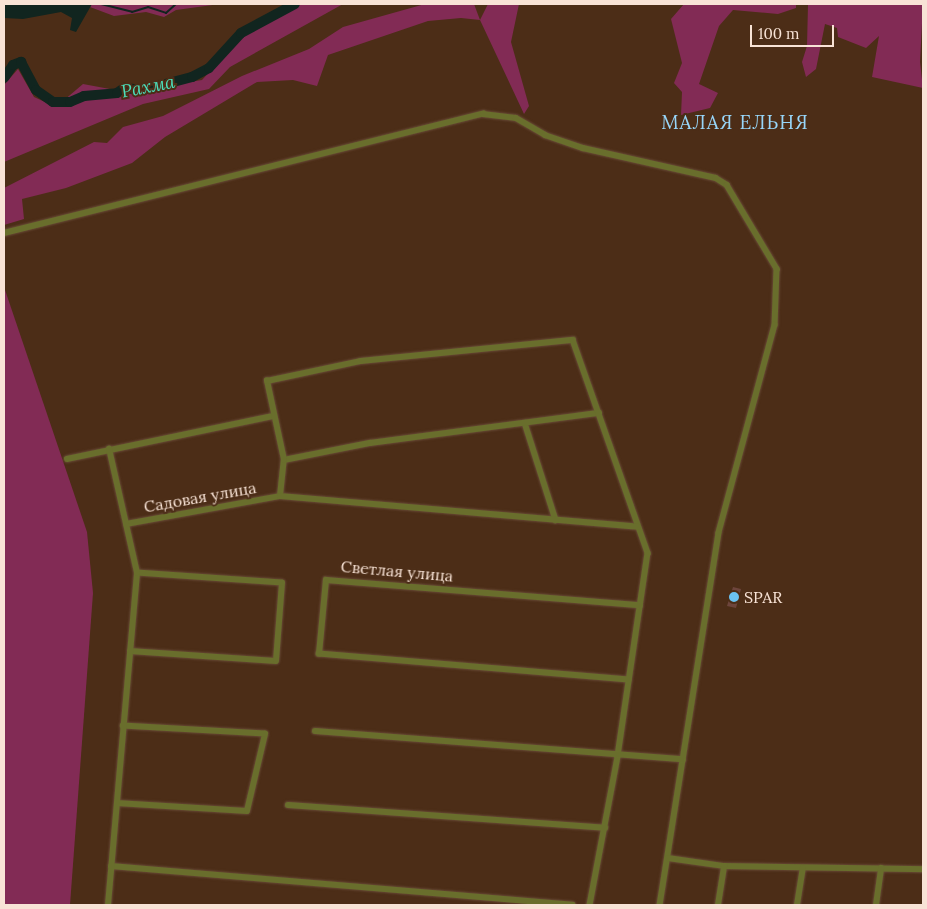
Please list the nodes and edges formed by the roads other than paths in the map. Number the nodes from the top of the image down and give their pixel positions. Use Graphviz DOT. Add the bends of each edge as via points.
graph roads {
  1 [pos="4,233"];
  2 [pos="600,413"];
  3 [pos="273,416"];
  4 [pos="525,423"];
  5 [pos="109,449"];
  6 [pos="67,459"];
  7 [pos="284,460"];
  8 [pos="280,496"];
  9 [pos="556,520"];
  10 [pos="126,524"];
  11 [pos="638,527"];
  12 [pos="137,574"];
  13 [pos="640,605"];
  14 [pos="130,651"];
  15 [pos="629,680"];
  16 [pos="124,726"];
  17 [pos="315,731"];
  18 [pos="618,757"];
  19 [pos="683,759"];
  20 [pos="117,803"];
  21 [pos="288,804"];
  22 [pos="605,828"];
  23 [pos="668,858"];
  24 [pos="111,866"];
  25 [pos="724,866"];
  26 [pos="803,868"];
  27 [pos="881,868"];
  28 [pos="923,869"];
  29 [pos="108,905"];
  30 [pos="572,905"];
  31 [pos="590,905"];
  32 [pos="660,905"];
  33 [pos="718,905"];
  34 [pos="797,905"];
  35 [pos="876,905"];
  1 -- 19 [label="street" via="483,114 516,118 545,135 583,148 716,178 727,185 778,269 775,325 722,522"];
  2 -- 3 [label="street" via="573,340 361,361 267,381"];
  2 -- 4 [label="street"];
  2 -- 11 [label="street"];
  3 -- 5 [label="street"];
  3 -- 7 [label="street"];
  4 -- 7 [label="street" via="370,443"];
  4 -- 9 [label="street"];
  5 -- 6 [label="street"];
  5 -- 10 [label="street, Садовая улица"];
  7 -- 8 [label="street"];
  8 -- 9 [label="street"];
  8 -- 10 [label="street, Садовая улица"];
  9 -- 11 [label="street"];
  10 -- 12 [label="street, Садовая улица"];
  11 -- 13 [label="street" via="648,553"];
  12 -- 14 [label="street, Садовая улица"];
  12 -- 14 [label="street" via="282,583 276,661"];
  13 -- 15 [label="street"];
  13 -- 15 [label="street, Светлая улица" via="326,580 319,654"];
  14 -- 16 [label="street, Садовая улица"];
  15 -- 18 [label="street"];
  16 -- 20 [label="street, Садовая улица"];
  16 -- 20 [label="street" via="265,734 247,811"];
  17 -- 18 [label="street"];
  18 -- 19 [label="street"];
  18 -- 22 [label="street"];
  19 -- 23 [label="street"];
  20 -- 24 [label="street, Садовая улица"];
  21 -- 22 [label="street"];
  22 -- 31 [label="street"];
  23 -- 25 [label="street"];
  23 -- 32 [label="street"];
  24 -- 29 [label="street, Садовая улица"];
  24 -- 30 [label="street"];
  25 -- 26 [label="street"];
  25 -- 33 [label="street"];
  26 -- 27 [label="street"];
  26 -- 34 [label="street"];
  27 -- 28 [label="street"];
  27 -- 35 [label="street"];
}
